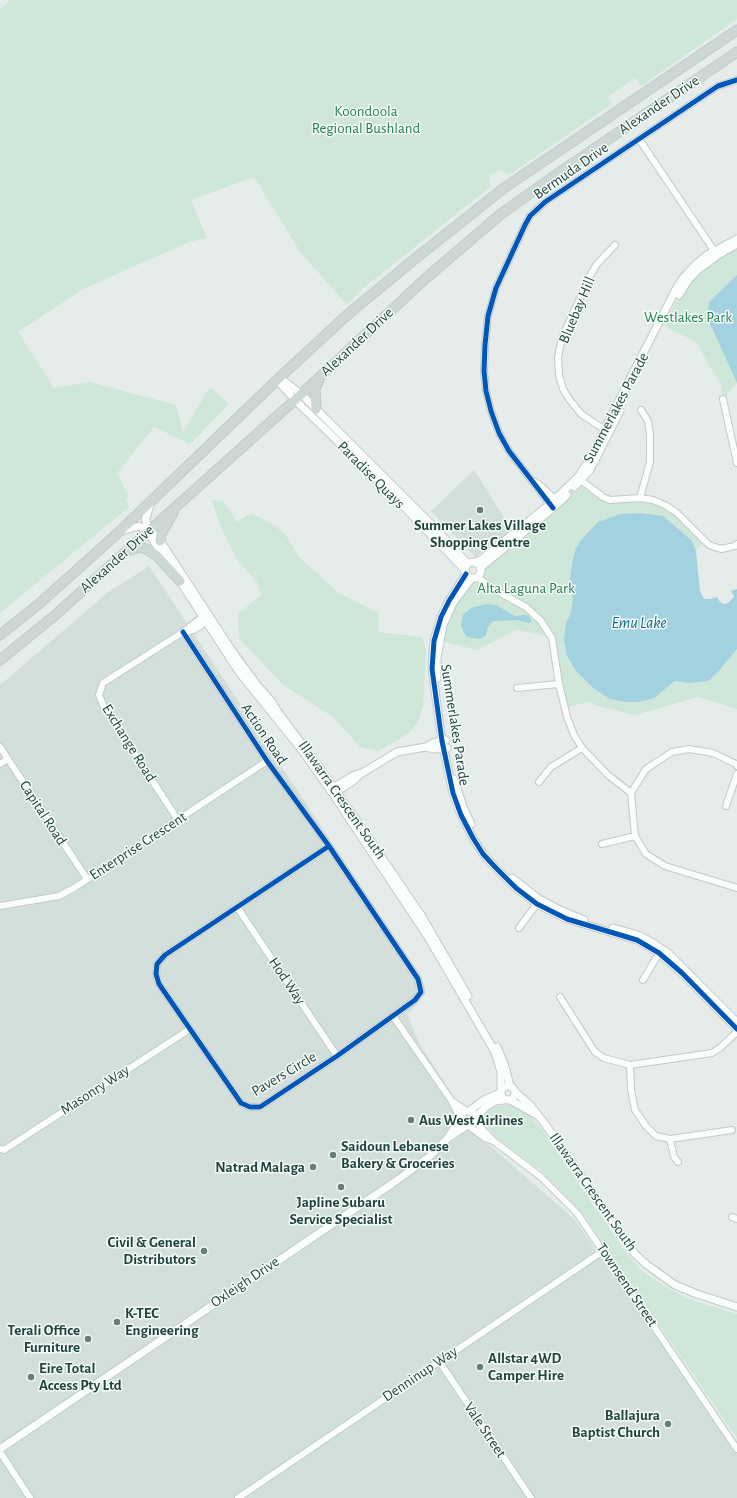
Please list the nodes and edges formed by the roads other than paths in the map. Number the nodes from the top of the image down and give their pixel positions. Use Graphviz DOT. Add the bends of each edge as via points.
graph roads {
  1 [pos="737,30"];
  2 [pos="737,52"];
  3 [pos="737,80"];
  4 [pos="639,139"];
  5 [pos="737,239"];
  6 [pos="737,244"];
  7 [pos="615,245"];
  8 [pos="716,253"];
  9 [pos="322,375"];
  10 [pos="278,379"];
  11 [pos="298,397"];
  12 [pos="723,399"];
  13 [pos="316,409"];
  14 [pos="641,410"];
  15 [pos="606,432"];
  16 [pos="737,463"];
  17 [pos="579,479"];
  18 [pos="640,498"];
  19 [pos="153,499"];
  20 [pos="182,500"];
  21 [pos="554,504"];
  22 [pos="427,525"];
  23 [pos="147,531"];
  24 [pos="119,532"];
  25 [pos="160,541"];
  26 [pos="737,544"];
  27 [pos="122,554"];
  28 [pos="473,571"];
  29 [pos="180,581"];
  30 [pos="206,618"];
  31 [pos="183,632"];
  32 [pos="0,635"];
  33 [pos="0,660"];
  34 [pos="559,684"];
  35 [pos="517,688"];
  36 [pos="444,740"];
  37 [pos="0,746"];
  38 [pos="426,747"];
  39 [pos="446,748"];
  40 [pos="582,748"];
  41 [pos="8,759"];
  42 [pos="267,761"];
  43 [pos="0,764"];
  44 [pos="737,766"];
  45 [pos="737,774"];
  46 [pos="539,782"];
  47 [pos="333,790"];
  48 [pos="631,793"];
  49 [pos="726,806"];
  50 [pos="178,820"];
  51 [pos="635,836"];
  52 [pos="602,844"];
  53 [pos="328,846"];
  54 [pos="87,879"];
  55 [pos="737,888"];
  56 [pos="538,901"];
  57 [pos="0,906"];
  58 [pos="237,907"];
  59 [pos="519,928"];
  60 [pos="661,951"];
  61 [pos="643,980"];
  62 [pos="560,997"];
  63 [pos="393,1016"];
  64 [pos="737,1022"];
  65 [pos="190,1029"];
  66 [pos="737,1031"];
  67 [pos="337,1056"];
  68 [pos="630,1065"];
  69 [pos="513,1089"];
  70 [pos="501,1092"];
  71 [pos="451,1100"];
  72 [pos="507,1100"];
  73 [pos="469,1111"];
  74 [pos="537,1115"];
  75 [pos="460,1118"];
  76 [pos="475,1118"];
  77 [pos="467,1126"];
  78 [pos="732,1130"];
  79 [pos="448,1138"];
  80 [pos="670,1139"];
  81 [pos="495,1142"];
  82 [pos="0,1149"];
  83 [pos="678,1162"];
  84 [pos="603,1251"];
  85 [pos="737,1307"];
  86 [pos="439,1361"];
  87 [pos="737,1448"];
  88 [pos="0,1449"];
  89 [pos="0,1452"];
  90 [pos="30,1498"];
  91 [pos="238,1498"];
  92 [pos="531,1498"];
  1 -- 10 [label="main road, Alexander Drive" via="504,188 358,307"];
  2 -- 9 [label="main road, Alexander Drive" via="501,214 425,279"];
  3 -- 4 [label="street, Bermuda Drive" via="718,86"];
  4 -- 8 [label="street"];
  4 -- 21 [label="street, Bermuda Drive" via="558,192 536,210 525,225 496,288 488,316 484,371 491,411 499,433 517,463"];
  5 -- 8 [label="street, Summerlakes Parade"];
  6 -- 8 [label="street, Summerlakes Parade"];
  7 -- 15 [label="street, Bluebay Hill" via="597,264 590,276 562,338 558,357 559,375 568,399 581,414"];
  8 -- 15 [label="street, Summerlakes Parade" via="682,290"];
  9 -- 11 [label="main road, Alexander Drive"];
  9 -- 13 [label="main road" via="315,389"];
  10 -- 11 [label="street, Paradise Quays"];
  10 -- 19 [label="main road, Alexander Drive"];
  11 -- 13 [label="street, Paradise Quays"];
  11 -- 20 [label="main road, Alexander Drive"];
  11 -- 22 [label="street, Paradise Quays" via="385,487"];
  12 -- 16 [label="street"];
  13 -- 22 [label="street, Paradise Quays"];
  14 -- 18 [label="street" via="648,421 650,462"];
  15 -- 17 [label="street, Summerlakes Parade" via="596,460"];
  17 -- 18 [label="street" via="610,500"];
  17 -- 21 [label="street, Summerlakes Parade"];
  18 -- 26 [label="street" via="654,500 676,512 709,545 721,549"];
  19 -- 23 [label="street" via="146,518"];
  19 -- 24 [label="main road, Alexander Drive"];
  20 -- 23 [label="main road, Alexander Drive"];
  20 -- 25 [label="main road" via="170,517"];
  21 -- 28 [label="street, Summerlakes Parade"];
  22 -- 28 [label="street, Paradise Quays"];
  23 -- 24 [label="street" via="136,526"];
  23 -- 25 [label="street, Illawarra Crescent South" via="157,536"];
  23 -- 27 [label="main road, Alexander Drive"];
  23 -- 29 [label="street, Illawarra Crescent South"];
  24 -- 32 [label="main road, Alexander Drive"];
  25 -- 30 [label="street, Illawarra Crescent South"];
  27 -- 29 [label="main road" via="136,548 148,550"];
  27 -- 33 [label="main road, Alexander Drive" via="53,617"];
  28 -- 34 [label="street, Paradise Quays" via="490,586 526,607 541,621 552,638"];
  28 -- 36 [label="street, Summerlakes Parade" via="453,603 439,646 437,684"];
  29 -- 30 [label="street, Illawarra Crescent South"];
  30 -- 31 [label="street, Exchange Road" via="194,630"];
  30 -- 47 [label="street, Illawarra Crescent South" via="256,686 272,702"];
  31 -- 42 [label="street, Action Road"];
  31 -- 50 [label="street, Exchange Road" via="103,683 99,695 104,707"];
  34 -- 35 [label="street"];
  34 -- 40 [label="street, Paradise Quays" via="574,735"];
  36 -- 38 [label="street"];
  36 -- 39 [label="street, Summerlakes Parade"];
  37 -- 41 [label="street, Capital Road"];
  38 -- 39 [label="street"];
  38 -- 47 [label="street" via="397,752 353,781"];
  39 -- 56 [label="street, Summerlakes Parade" via="453,792 473,838 496,868 516,888"];
  40 -- 46 [label="street" via="552,767"];
  40 -- 48 [label="street, Paradise Quays" via="608,775"];
  41 -- 43 [label="street"];
  41 -- 54 [label="street, Capital Road"];
  42 -- 50 [label="street, Enterprise Crescent"];
  42 -- 53 [label="street, Action Road"];
  44 -- 48 [label="street" via="713,753 689,749 672,752 646,769"];
  45 -- 49 [label="street"];
  47 -- 69 [label="street, Illawarra Crescent South" via="421,915 495,1042"];
  47 -- 70 [label="street, Illawarra Crescent South" via="428,937 492,1045 501,1072"];
  48 -- 51 [label="street"];
  50 -- 54 [label="street, Enterprise Crescent"];
  51 -- 52 [label="street"];
  51 -- 55 [label="street" via="646,854 665,866"];
  53 -- 58 [label="street, Pavers Circle"];
  53 -- 63 [label="street, Pavers Circle" via="418,979 421,992 415,1000"];
  54 -- 57 [label="street, Enterprise Crescent" via="59,896"];
  56 -- 59 [label="street"];
  56 -- 60 [label="street, Summerlakes Parade" via="567,919 637,940"];
  58 -- 65 [label="street, Pavers Circle" via="165,955 157,964 159,984"];
  58 -- 67 [label="street, Hod Way"];
  60 -- 61 [label="street"];
  60 -- 64 [label="street, Summerlakes Parade" via="675,959"];
  60 -- 66 [label="street, Summerlakes Parade"];
  62 -- 68 [label="street" via="595,1052 604,1058"];
  63 -- 67 [label="street, Pavers Circle"];
  63 -- 71 [label="street"];
  65 -- 67 [label="street, Pavers Circle" via="240,1103 250,1107 260,1107"];
  65 -- 82 [label="street, Masonry Way" via="4,1150"];
  66 -- 68 [label="street" via="722,1047 712,1053"];
  68 -- 80 [label="street" via="635,1110 656,1136"];
  69 -- 70 [label="street" via="504,1087"];
  69 -- 72 [label="street" via="514,1096"];
  69 -- 74 [label="street, Illawarra Crescent South"];
  70 -- 72 [label="street" via="501,1097"];
  70 -- 73 [label="street"];
  71 -- 73 [label="street"];
  71 -- 75 [label="street"];
  72 -- 74 [label="street, Illawarra Crescent South"];
  72 -- 76 [label="street" via="495,1101 486,1106"];
  73 -- 75 [label="street" via="463,1112"];
  73 -- 76 [label="street"];
  74 -- 85 [label="street, Illawarra Crescent South" via="635,1254 651,1269 675,1284"];
  75 -- 77 [label="street"];
  75 -- 79 [label="street, Oxleigh Drive"];
  76 -- 77 [label="street" via="474,1122"];
  76 -- 81 [label="street, Townsend Street"];
  77 -- 79 [label="street, Oxleigh Drive"];
  77 -- 81 [label="street, Townsend Street"];
  78 -- 80 [label="street"];
  79 -- 88 [label="street, Oxleigh Drive" via="430,1156 396,1180"];
  80 -- 83 [label="street" via="674,1157"];
  81 -- 84 [label="street, Townsend Street" via="541,1178 578,1213"];
  84 -- 86 [label="street, Denninup Way"];
  84 -- 87 [label="street, Townsend Street"];
  86 -- 91 [label="street, Denninup Way"];
  86 -- 92 [label="street, Vale Street"];
  89 -- 90 [label="street"];
}
